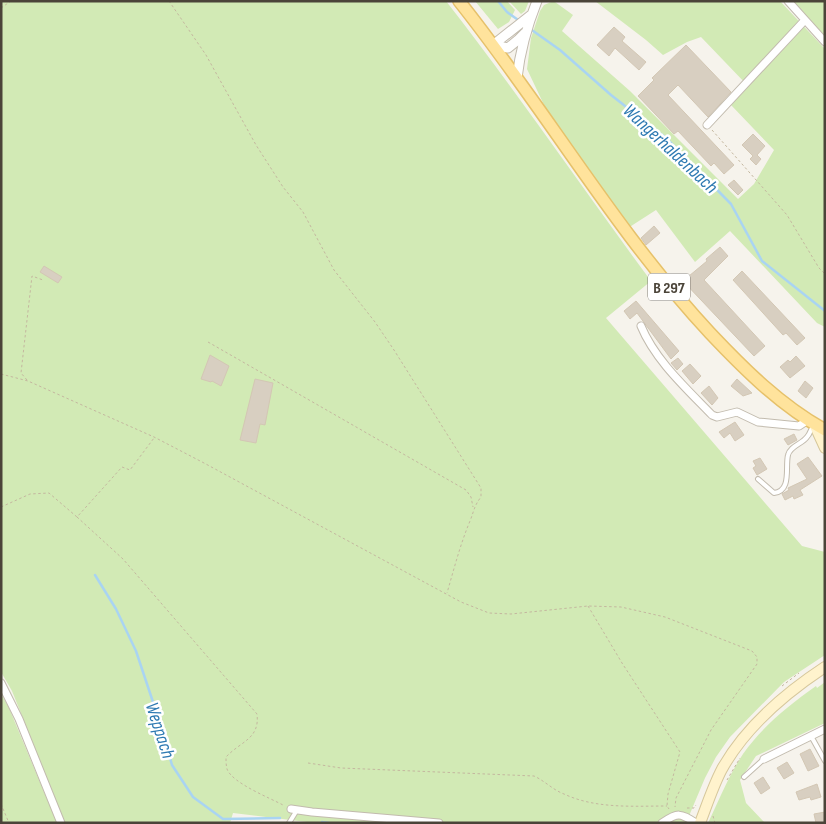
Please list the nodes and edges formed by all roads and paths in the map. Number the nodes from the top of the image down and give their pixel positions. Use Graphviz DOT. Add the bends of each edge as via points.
graph roads {
  1 [pos="11,1"];
  2 [pos="169,1"];
  3 [pos="459,1"];
  4 [pos="537,1"];
  5 [pos="788,1"];
  6 [pos="1,8"];
  7 [pos="531,15"];
  8 [pos="805,20"];
  9 [pos="521,41"];
  10 [pos="825,42"];
  11 [pos="493,45"];
  12 [pos="517,78"];
  13 [pos="708,125"];
  14 [pos="825,274"];
  15 [pos="43,280"];
  16 [pos="641,326"];
  17 [pos="208,342"];
  18 [pos="1,374"];
  19 [pos="28,381"];
  20 [pos="811,422"];
  21 [pos="825,430"];
  22 [pos="154,438"];
  23 [pos="825,448"];
  24 [pos="758,479"];
  25 [pos="1,507"];
  26 [pos="473,508"];
  27 [pos="76,517"];
  28 [pos="446,594"];
  29 [pos="588,606"];
  30 [pos="825,666"];
  31 [pos="1,683"];
  32 [pos="825,729"];
  33 [pos="811,736"];
  34 [pos="742,755"];
  35 [pos="764,759"];
  36 [pos="825,761"];
  37 [pos="308,763"];
  38 [pos="744,777"];
  39 [pos="727,781"];
  40 [pos="1,804"];
  41 [pos="667,806"];
  42 [pos="294,809"];
  43 [pos="715,810"];
  44 [pos="675,815"];
  45 [pos="9,823"];
  46 [pos="61,823"];
  47 [pos="289,823"];
  48 [pos="439,823"];
  49 [pos="662,823"];
  50 [pos="698,823"];
  51 [pos="715,823"];
  1 -- 6 [label="path"];
  2 -- 26 [label="path" via="206,55 256,145 303,212 334,270 394,350 481,488 482,497"];
  3 -- 11 [label="main road, B 297"];
  4 -- 7 [label="street"];
  5 -- 8 [label="street"];
  7 -- 9 [label="street"];
  7 -- 11 [label="street"];
  8 -- 10 [label="street"];
  8 -- 13 [label="street"];
  9 -- 11 [label="street" via="508,48"];
  9 -- 12 [label="street"];
  11 -- 12 [label="main road, B 297"];
  12 -- 20 [label="main road, B 297" via="641,254 750,374"];
  13 -- 14 [label="path" via="787,215"];
  15 -- 19 [label="path" via="32,276 22,373"];
  16 -- 20 [label="street" via="665,363 712,415 717,417 737,412 758,422 799,426"];
  17 -- 26 [label="path" via="466,490"];
  18 -- 19 [label="path"];
  19 -- 22 [label="path"];
  20 -- 21 [label="main road, B 297"];
  20 -- 23 [label="main road"];
  20 -- 24 [label="lane" via="807,437 788,454 782,490 774,493"];
  22 -- 27 [label="path" via="130,470 122,467"];
  22 -- 28 [label="path"];
  25 -- 27 [label="path" via="30,494 50,494"];
  26 -- 28 [label="path"];
  27 -- 42 [label="path" via="123,559 256,714 258,723 252,737 226,757 228,770 248,787"];
  28 -- 29 [label="path" via="489,613 511,614"];
  29 -- 41 [label="path" via="680,752"];
  29 -- 44 [label="path" via="621,607 665,617 745,647 757,657 753,671 710,730 694,760 676,798"];
  30 -- 50 [label="main road" via="777,702 738,745 722,770"];
  31 -- 46 [label="street"];
  32 -- 33 [label="street"];
  33 -- 35 [label="street"];
  33 -- 36 [label="lane"];
  34 -- 39 [label="path"];
  35 -- 38 [label="lane"];
  37 -- 41 [label="path" via="341,768 534,776 564,794 584,800 616,806"];
  40 -- 45 [label="path"];
  41 -- 44 [label="path"];
  42 -- 47 [label="lane"];
  42 -- 48 [label="street"];
  43 -- 51 [label="path"];
  44 -- 49 [label="street"];
  44 -- 50 [label="street"];
}
